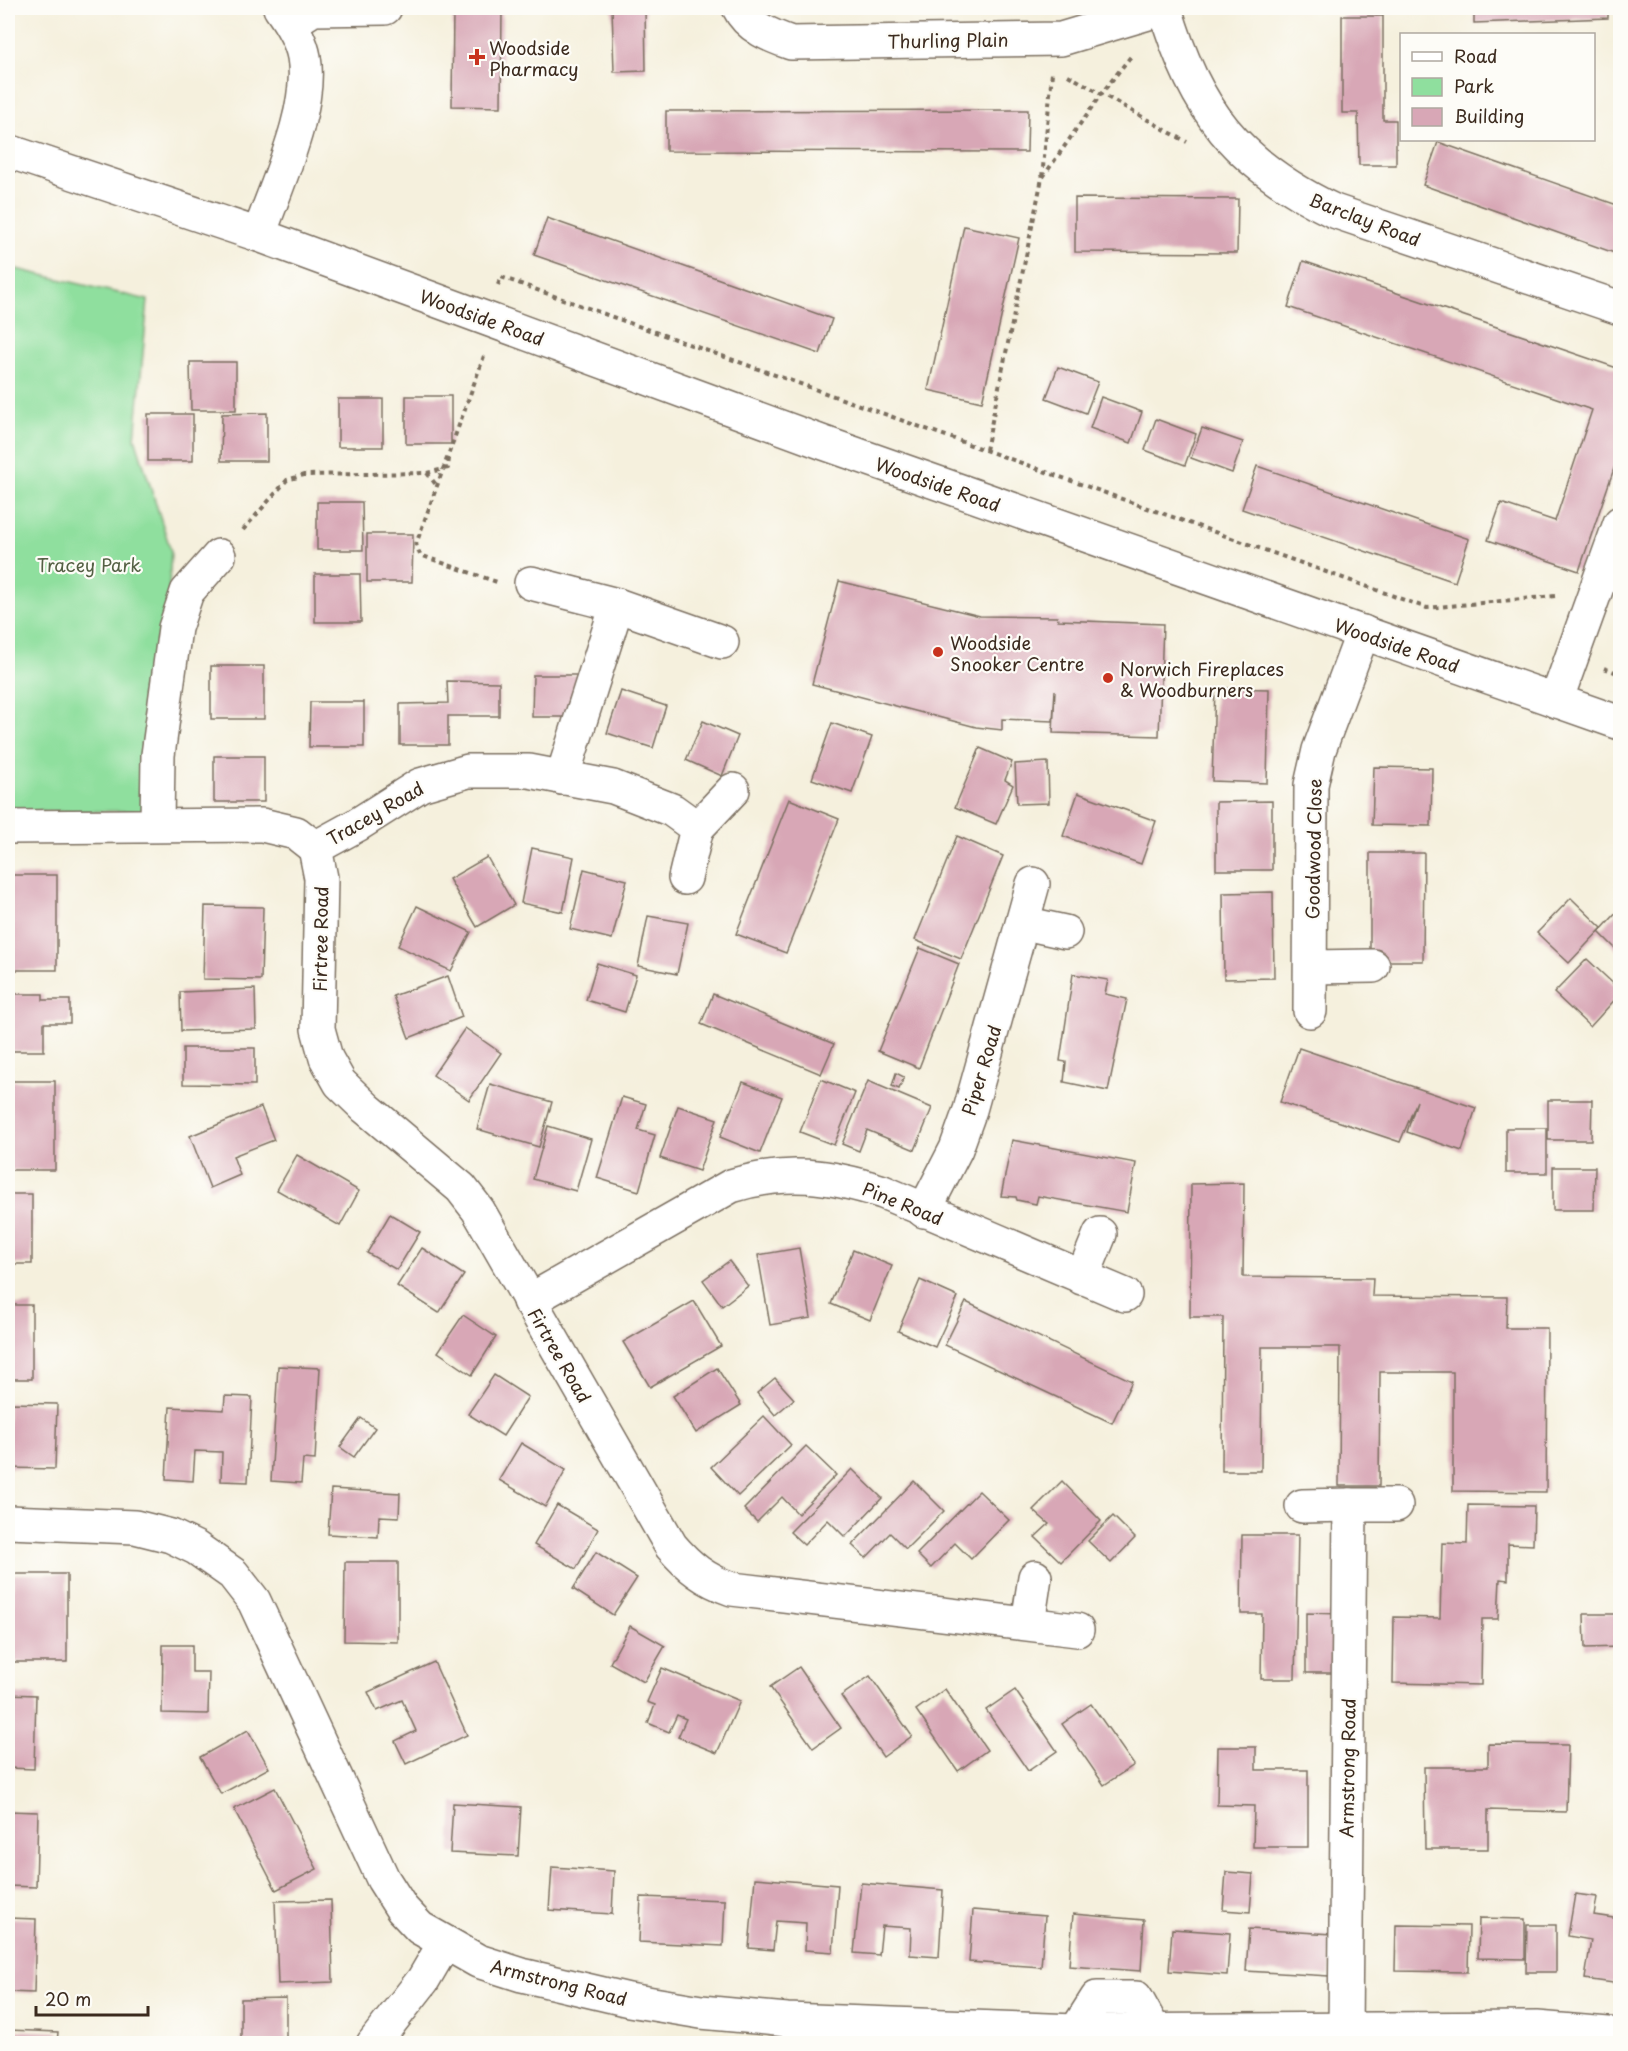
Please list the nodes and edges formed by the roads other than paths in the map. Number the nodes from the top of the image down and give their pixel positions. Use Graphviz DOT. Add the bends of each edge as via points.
graph roads {
  1 [pos="385,8"];
  2 [pos="739,8"];
  3 [pos="1165,8"];
  4 [pos="285,15"];
  5 [pos="8,151"];
  6 [pos="259,235"];
  7 [pos="1620,309"];
  8 [pos="1620,523"];
  9 [pos="219,556"];
  10 [pos="531,583"];
  11 [pos="617,605"];
  12 [pos="1363,632"];
  13 [pos="722,642"];
  14 [pos="1556,701"];
  15 [pos="1620,723"];
  16 [pos="562,778"];
  17 [pos="733,790"];
  18 [pos="157,825"];
  19 [pos="8,827"];
  20 [pos="697,828"];
  21 [pos="315,848"];
  22 [pos="685,878"];
  23 [pos="1033,884"];
  24 [pos="1024,923"];
  25 [pos="1065,932"];
  26 [pos="1373,966"];
  27 [pos="1311,967"];
  28 [pos="1310,1011"];
  29 [pos="924,1211"];
  30 [pos="1100,1234"];
  31 [pos="1082,1278"];
  32 [pos="1125,1295"];
  33 [pos="529,1301"];
  34 [pos="1396,1504"];
  35 [pos="1350,1505"];
  36 [pos="1302,1506"];
  37 [pos="8,1522"];
  38 [pos="1035,1577"];
  39 [pos="1028,1623"];
  40 [pos="1077,1630"];
  41 [pos="444,1944"];
  42 [pos="1345,2031"];
  43 [pos="1620,2035"];
  44 [pos="1079,2037"];
  45 [pos="1152,2038"];
  46 [pos="373,2043"];
  1 -- 4 [label="street" via="313,9"];
  2 -- 3 [label="street, Thurling Plain" via="766,34 791,43 1061,39"];
  3 -- 7 [label="street, Barclay Road" via="1178,52 1197,93 1223,132 1261,168 1299,194 1334,211"];
  4 -- 6 [label="street" via="304,55 306,85 301,115"];
  5 -- 6 [label="street, Woodside Road"];
  6 -- 12 [label="street, Woodside Road" via="824,444"];
  8 -- 14 [label="street"];
  9 -- 18 [label="street" via="187,592 175,628 158,755"];
  10 -- 11 [label="street"];
  11 -- 13 [label="street"];
  11 -- 16 [label="street"];
  12 -- 14 [label="street, Woodside Road"];
  12 -- 27 [label="street, Goodwood Close" via="1319,750 1311,785"];
  14 -- 15 [label="street, Woodside Road"];
  16 -- 20 [label="street, Tracey Road" via="613,788 672,810"];
  16 -- 21 [label="street, Tracey Road" via="529,771 468,771 420,785"];
  17 -- 20 [label="street"];
  18 -- 19 [label="street, Tracey Road"];
  18 -- 21 [label="street, Tracey Road" via="262,825 296,833"];
  20 -- 22 [label="street"];
  21 -- 33 [label="street, Firtree Road" via="321,878 318,1029 326,1058 340,1083 461,1188 478,1210"];
  23 -- 24 [label="street, Piper Road"];
  24 -- 25 [label="street"];
  24 -- 29 [label="street, Piper Road" via="970,1110 956,1149"];
  26 -- 27 [label="street"];
  27 -- 28 [label="street, Goodwood Close"];
  29 -- 31 [label="street, Pine Road"];
  29 -- 33 [label="street, Pine Road" via="843,1179 760,1177 731,1186"];
  30 -- 31 [label="street"];
  31 -- 32 [label="street, Pine Road"];
  33 -- 39 [label="street, Firtree Road" via="671,1546 708,1581 732,1589"];
  34 -- 35 [label="street"];
  35 -- 36 [label="street"];
  35 -- 42 [label="street, Armstrong Road"];
  37 -- 41 [label="street, Armstrong Road" via="135,1527 171,1536 233,1574 254,1601 383,1879 420,1928"];
  38 -- 39 [label="street"];
  39 -- 40 [label="street, Firtree Road"];
  41 -- 44 [label="street, Armstrong Road" via="478,1961 522,1975 701,2012"];
  41 -- 46 [label="street" via="423,1980"];
  42 -- 43 [label="street, Armstrong Road" via="1537,2028"];
  42 -- 45 [label="street, Armstrong Road"];
  44 -- 45 [label="street, Armstrong Road"];
}
